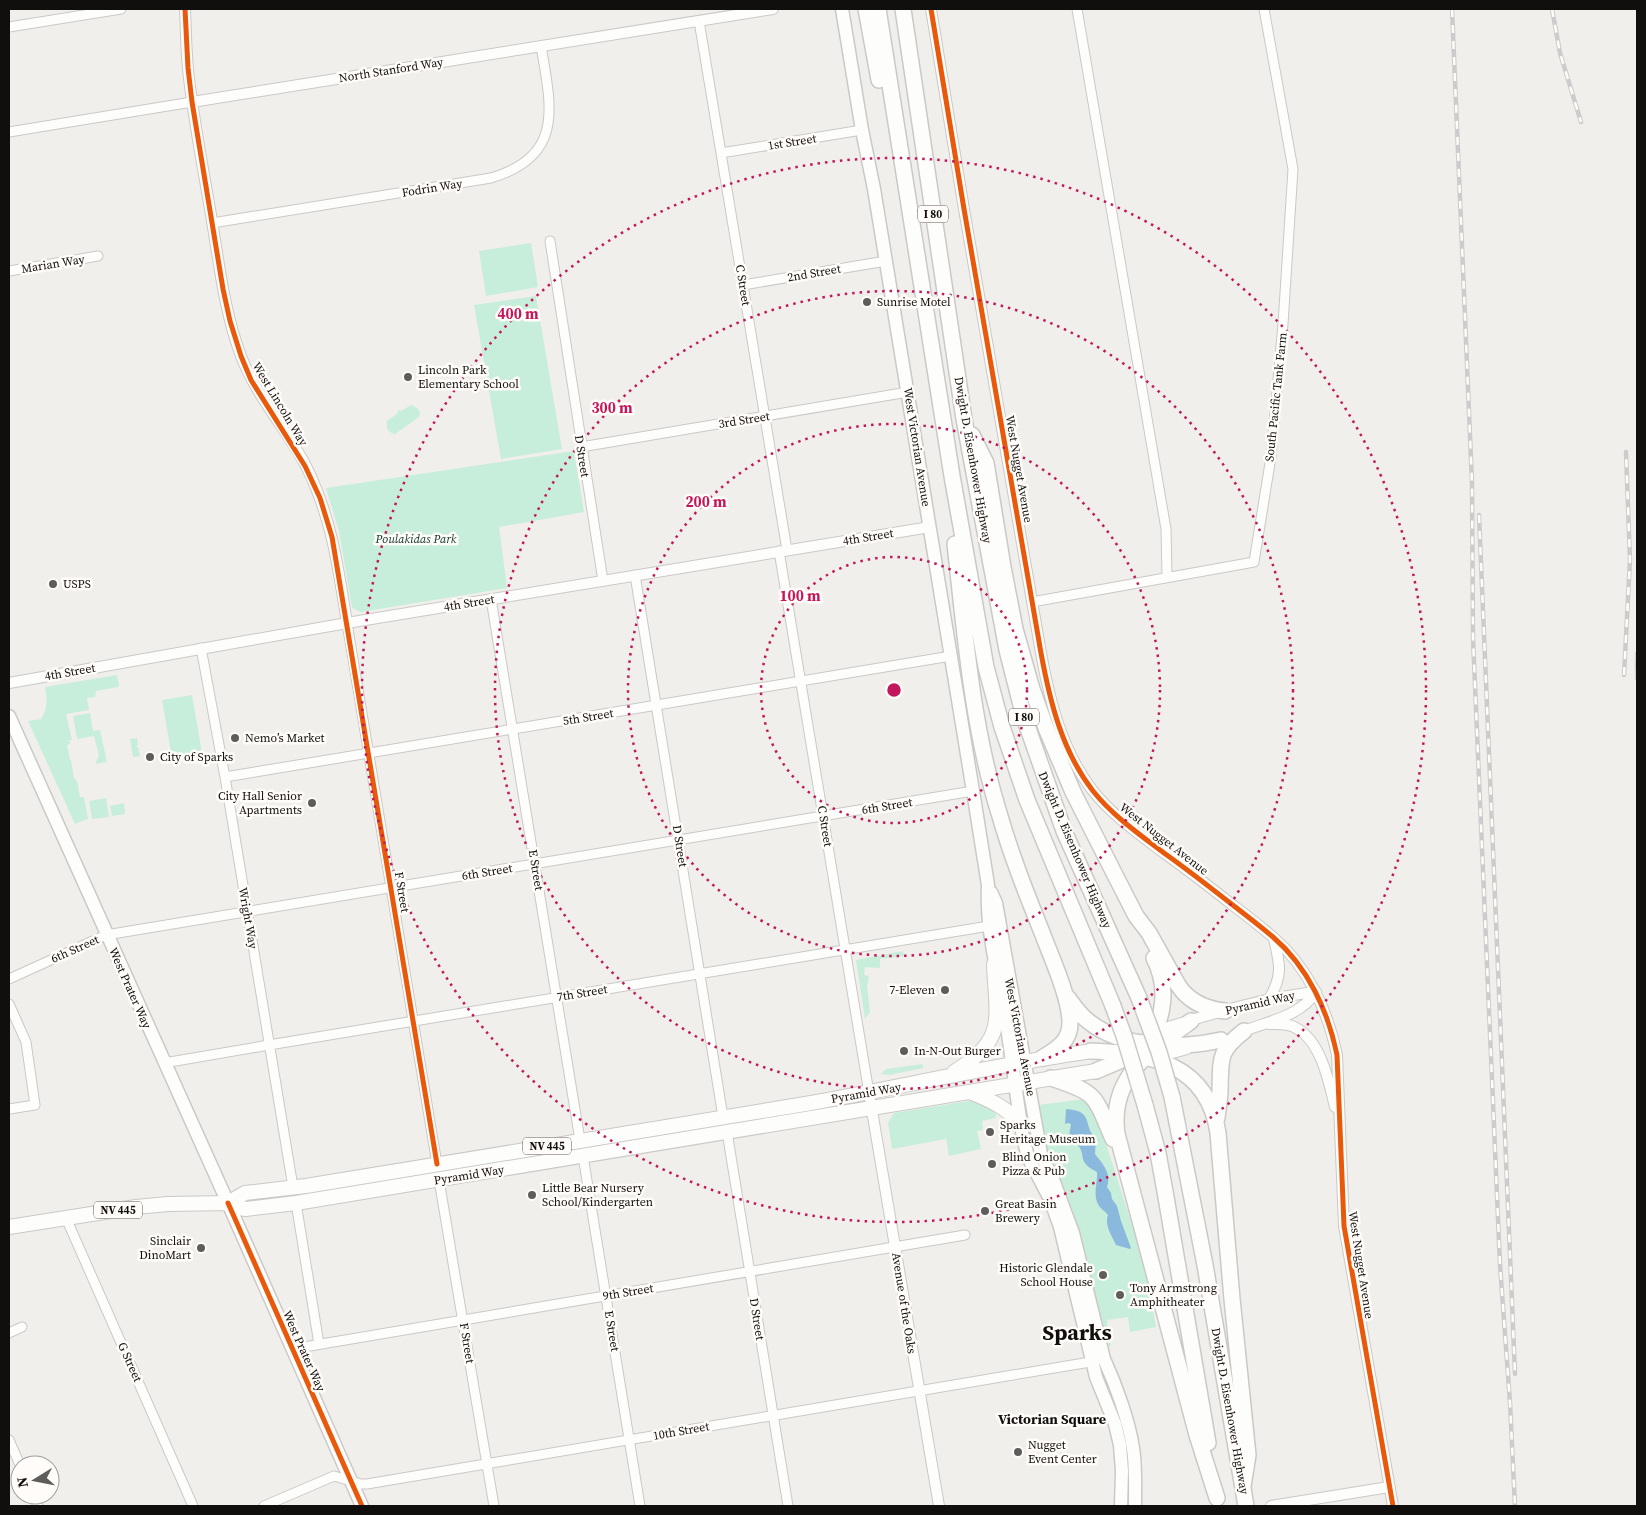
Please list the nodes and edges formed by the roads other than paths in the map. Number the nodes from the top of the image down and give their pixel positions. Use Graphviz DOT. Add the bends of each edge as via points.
graph roads {
  1 [pos="121,9"];
  2 [pos="185,9"];
  3 [pos="772,9"];
  4 [pos="842,9"];
  5 [pos="866,9"];
  6 [pos="878,9"];
  7 [pos="902,9"];
  8 [pos="931,9"];
  9 [pos="1077,9"];
  10 [pos="1264,9"];
  11 [pos="699,21"];
  12 [pos="9,27"];
  13 [pos="541,46"];
  14 [pos="192,102"];
  15 [pos="862,130"];
  16 [pos="9,132"];
  17 [pos="721,153"];
  18 [pos="906,195"];
  19 [pos="212,223"];
  20 [pos="550,242"];
  21 [pos="98,256"];
  22 [pos="886,261"];
  23 [pos="9,271"];
  24 [pos="743,285"];
  25 [pos="908,392"];
  26 [pos="765,417"];
  27 [pos="964,419"];
  28 [pos="581,448"];
  29 [pos="952,476"];
  30 [pos="930,527"];
  31 [pos="783,551"];
  32 [pos="635,575"];
  33 [pos="1167,577"];
  34 [pos="603,580"];
  35 [pos="491,599"];
  36 [pos="1032,602"];
  37 [pos="347,623"];
  38 [pos="201,648"];
  39 [pos="951,656"];
  40 [pos="800,681"];
  41 [pos="9,682"];
  42 [pos="656,705"];
  43 [pos="9,716"];
  44 [pos="512,729"];
  45 [pos="368,753"];
  46 [pos="225,777"];
  47 [pos="973,792"];
  48 [pos="823,816"];
  49 [pos="679,840"];
  50 [pos="535,864"];
  51 [pos="391,888"];
  52 [pos="247,912"];
  53 [pos="1136,916"];
  54 [pos="994,925"];
  55 [pos="106,936"];
  56 [pos="1274,938"];
  57 [pos="845,949"];
  58 [pos="994,964"];
  59 [pos="701,973"];
  60 [pos="9,979"];
  61 [pos="1063,990"];
  62 [pos="1316,992"];
  63 [pos="557,997"];
  64 [pos="1269,1000"];
  65 [pos="9,1004"];
  66 [pos="1225,1011"];
  67 [pos="413,1021"];
  68 [pos="1191,1021"];
  69 [pos="1266,1024"];
  70 [pos="1244,1031"];
  71 [pos="1221,1040"];
  72 [pos="269,1045"];
  73 [pos="1144,1049"];
  74 [pos="1091,1051"];
  75 [pos="1042,1058"];
  76 [pos="1026,1061"];
  77 [pos="164,1063"];
  78 [pos="1011,1064"];
  79 [pos="1096,1071"];
  80 [pos="945,1078"];
  81 [pos="1051,1078"];
  82 [pos="1029,1082"];
  83 [pos="1015,1084"];
  84 [pos="969,1092"];
  85 [pos="870,1100"];
  86 [pos="9,1109"];
  87 [pos="724,1117"];
  88 [pos="1216,1122"];
  89 [pos="1021,1126"];
  90 [pos="1340,1130"];
  91 [pos="727,1132"];
  92 [pos="580,1140"];
  93 [pos="583,1156"];
  94 [pos="437,1164"];
  95 [pos="1126,1168"];
  96 [pos="439,1180"];
  97 [pos="293,1187"];
  98 [pos="296,1203"];
  99 [pos="228,1204"];
  100 [pos="66,1218"];
  101 [pos="9,1227"];
  102 [pos="965,1236"];
  103 [pos="895,1247"];
  104 [pos="749,1272"];
  105 [pos="606,1296"];
  106 [pos="463,1320"];
  107 [pos="22,1327"];
  108 [pos="9,1333"];
  109 [pos="319,1344"];
  110 [pos="292,1349"];
  111 [pos="1098,1360"];
  112 [pos="918,1390"];
  113 [pos="773,1416"];
  114 [pos="9,1440"];
  115 [pos="629,1440"];
  116 [pos="16,1455"];
  117 [pos="487,1464"];
  118 [pos="350,1481"];
  119 [pos="1242,1486"];
  120 [pos="1389,1487"];
  121 [pos="1218,1502"];
  122 [pos="193,1506"];
  123 [pos="264,1506"];
  124 [pos="362,1506"];
  125 [pos="494,1506"];
  126 [pos="640,1506"];
  127 [pos="788,1506"];
  128 [pos="939,1506"];
  129 [pos="1121,1506"];
  130 [pos="1135,1506"];
  131 [pos="1246,1506"];
  132 [pos="1271,1506"];
  133 [pos="1393,1506"];
  1 -- 12 [label="street"];
  2 -- 14 [label="street, West Lincoln Way"];
  3 -- 11 [label="street, North Stanford Way"];
  4 -- 15 [label="main road, West Victorian Avenue"];
  5 -- 18 [label="highway" via="891,144"];
  6 -- 18 [label="highway, Dwight D. Eisenhower Highway / I 80"];
  7 -- 27 [label="highway, Dwight D. Eisenhower Highway / I 80"];
  8 -- 36 [label="street, West Nugget Avenue"];
  9 -- 33 [label="street" via="1166,530"];
  10 -- 33 [label="street, South Pacific Tank Farm" via="1293,169 1270,457 1254,562"];
  11 -- 13 [label="street, North Stanford Way"];
  11 -- 17 [label="street, C Street"];
  13 -- 14 [label="street, North Stanford Way"];
  13 -- 19 [label="street, Fodrin Way" via="550,119 536,152 508,173"];
  14 -- 16 [label="street, North Stanford Way"];
  14 -- 19 [label="street, West Lincoln Way"];
  15 -- 17 [label="street, 1st Street"];
  15 -- 22 [label="main road, West Victorian Avenue"];
  17 -- 24 [label="street, C Street"];
  18 -- 29 [label="highway, Dwight D. Eisenhower Highway / I 80"];
  19 -- 37 [label="street, West Lincoln Way" via="237,346 252,380 305,466 320,498 332,537"];
  20 -- 28 [label="street, D Street"];
  21 -- 23 [label="street, Marian Way"];
  22 -- 24 [label="street, 2nd Street"];
  22 -- 25 [label="main road, West Victorian Avenue"];
  24 -- 26 [label="street, C Street"];
  25 -- 26 [label="street, 3rd Street"];
  25 -- 30 [label="main road, West Victorian Avenue"];
  26 -- 28 [label="street, 3rd Street"];
  26 -- 31 [label="street, C Street"];
  27 -- 53 [label="highway" via="986,463 1011,610 1039,710 1069,784"];
  27 -- 119 [label="highway, Dwight D. Eisenhower Highway / I 80, bridge" via="1007,650 1024,717 1064,831 1139,998 1172,1098"];
  28 -- 34 [label="street, D Street"];
  29 -- 61 [label="highway" via="953,527 982,746 1012,855"];
  29 -- 121 [label="highway, Dwight D. Eisenhower Highway / I 80, bridge" via="986,667 1002,727 1027,800 1124,1036 1158,1153"];
  30 -- 31 [label="street, 4th Street"];
  30 -- 39 [label="main road, West Victorian Avenue"];
  31 -- 32 [label="street, 4th Street"];
  31 -- 40 [label="street, C Street"];
  32 -- 34 [label="street, 4th Street"];
  32 -- 42 [label="street, D Street"];
  33 -- 36 [label="street, South Pacific Tank Farm"];
  34 -- 35 [label="street, 4th Street"];
  35 -- 37 [label="street, 4th Street"];
  35 -- 44 [label="street, E Street"];
  36 -- 56 [label="street, West Nugget Avenue" via="1050,702 1067,747 1088,784 1124,822"];
  37 -- 38 [label="street, 4th Street"];
  37 -- 45 [label="street, F Street"];
  38 -- 41 [label="street, 4th Street"];
  38 -- 46 [label="street, Wright Way"];
  39 -- 40 [label="street, 5th Street"];
  39 -- 47 [label="main road, West Victorian Avenue"];
  40 -- 42 [label="street, 5th Street"];
  40 -- 48 [label="street, C Street"];
  42 -- 44 [label="street, 5th Street"];
  42 -- 49 [label="street, D Street"];
  43 -- 55 [label="main road, West Prater Way"];
  44 -- 45 [label="street, 5th Street"];
  44 -- 50 [label="street, E Street"];
  45 -- 46 [label="street, 5th Street"];
  45 -- 51 [label="street, F Street"];
  46 -- 52 [label="street, Wright Way"];
  47 -- 48 [label="street, 6th Street"];
  47 -- 54 [label="main road, West Victorian Avenue" via="988,885 996,903"];
  48 -- 49 [label="street, 6th Street"];
  48 -- 57 [label="street, C Street"];
  49 -- 50 [label="street, 6th Street"];
  49 -- 59 [label="street, D Street"];
  50 -- 51 [label="street, 6th Street"];
  50 -- 63 [label="street, E Street"];
  51 -- 52 [label="street, 6th Street"];
  51 -- 67 [label="street, F Street"];
  52 -- 55 [label="street, 6th Street"];
  52 -- 72 [label="street, Wright Way"];
  53 -- 66 [label="highway" via="1183,992 1204,1006"];
  53 -- 73 [label="highway" via="1163,982 1162,1008"];
  54 -- 57 [label="street, 7th Street"];
  54 -- 58 [label="main road, West Victorian Avenue"];
  54 -- 76 [label="main road, West Victorian Avenue"];
  55 -- 60 [label="street, 6th Street"];
  55 -- 77 [label="main road, West Prater Way"];
  56 -- 62 [label="street, West Nugget Avenue"];
  56 -- 64 [label="street" via="1280,972"];
  57 -- 59 [label="street, 7th Street"];
  57 -- 85 [label="street, C Street"];
  58 -- 78 [label="main road, West Victorian Avenue"];
  58 -- 80 [label="main road" via="997,1014 993,1033 984,1050"];
  59 -- 63 [label="street, 7th Street"];
  59 -- 87 [label="street, D Street"];
  61 -- 73 [label="highway" via="1086,1020 1104,1032"];
  61 -- 75 [label="highway" via="1070,1018 1069,1033 1059,1048"];
  62 -- 64 [label="street, Pyramid Way"];
  62 -- 69 [label="street, Pyramid Way" via="1303,1006"];
  62 -- 90 [label="street, West Nugget Avenue" via="1332,1032 1337,1055"];
  63 -- 67 [label="street, 7th Street"];
  63 -- 92 [label="street, E Street"];
  64 -- 66 [label="street, Pyramid Way"];
  65 -- 86 [label="street" via="26,1042 35,1104"];
  66 -- 68 [label="street, Pyramid Way"];
  67 -- 72 [label="street, 7th Street"];
  67 -- 94 [label="street, F Street"];
  68 -- 73 [label="highway"];
  69 -- 70 [label="street, Pyramid Way"];
  69 -- 90 [label="street" via="1297,1028 1316,1050 1329,1080"];
  70 -- 71 [label="street, Pyramid Way"];
  70 -- 88 [label="highway" via="1227,1047 1221,1058"];
  71 -- 73 [label="highway"];
  72 -- 77 [label="street, 7th Street"];
  72 -- 97 [label="street, Wright Way"];
  73 -- 74 [label="highway"];
  73 -- 79 [label="highway"];
  73 -- 88 [label="highway" via="1202,1090 1211,1104"];
  73 -- 95 [label="highway" via="1125,1082 1118,1104 1116,1126"];
  74 -- 75 [label="main road, Pyramid Way / NV 445"];
  75 -- 76 [label="main road, Pyramid Way / NV 445"];
  76 -- 78 [label="main road, Pyramid Way / NV 445"];
  76 -- 82 [label="main road, West Victorian Avenue"];
  77 -- 99 [label="main road, West Prater Way"];
  78 -- 80 [label="main road, Pyramid Way / NV 445"];
  78 -- 83 [label="main road, West Victorian Avenue"];
  79 -- 81 [label="main road, Pyramid Way / NV 445"];
  80 -- 85 [label="main road, Pyramid Way / NV 445"];
  81 -- 82 [label="main road, Pyramid Way / NV 445"];
  81 -- 95 [label="highway" via="1076,1086 1092,1096"];
  82 -- 83 [label="main road, Pyramid Way / NV 445"];
  82 -- 111 [label="main road, West Victorian Avenue" via="1041,1154 1073,1233"];
  83 -- 84 [label="main road, Pyramid Way / NV 445"];
  83 -- 89 [label="main road, West Victorian Avenue"];
  84 -- 85 [label="main road, Pyramid Way / NV 445"];
  84 -- 89 [label="main road" via="1003,1108"];
  85 -- 87 [label="main road, Pyramid Way / NV 445"];
  85 -- 91 [label="main road, Pyramid Way / NV 445"];
  85 -- 103 [label="street, Avenue of the Oaks"];
  87 -- 92 [label="main road, Pyramid Way / NV 445"];
  88 -- 119 [label="highway" via="1248,1455"];
  89 -- 111 [label="main road, West Victorian Avenue" via="1028,1157 1050,1199 1062,1232"];
  90 -- 120 [label="street, West Nugget Avenue" via="1345,1234"];
  91 -- 93 [label="main road, Pyramid Way / NV 445"];
  91 -- 104 [label="street, D Street"];
  92 -- 94 [label="main road, Pyramid Way / NV 445"];
  93 -- 96 [label="main road, Pyramid Way / NV 445"];
  93 -- 105 [label="street, E Street"];
  94 -- 97 [label="main road, Pyramid Way / NV 445"];
  95 -- 121 [label="highway"];
  96 -- 98 [label="main road, Pyramid Way / NV 445"];
  96 -- 106 [label="street, F Street"];
  97 -- 99 [label="main road, Pyramid Way / NV 445" via="246,1193"];
  98 -- 99 [label="main road, Pyramid Way / NV 445" via="246,1209"];
  98 -- 109 [label="street"];
  99 -- 100 [label="main road, Pyramid Way / NV 445" via="136,1207"];
  99 -- 110 [label="main road, West Prater Way"];
  100 -- 101 [label="main road, Pyramid Way / NV 445"];
  100 -- 122 [label="street, G Street"];
  102 -- 103 [label="street, 9th Street"];
  103 -- 104 [label="street, 9th Street"];
  103 -- 112 [label="street, Avenue of the Oaks"];
  104 -- 105 [label="street, 9th Street"];
  104 -- 113 [label="street, D Street"];
  105 -- 106 [label="street, 9th Street"];
  105 -- 115 [label="street, E Street"];
  106 -- 109 [label="street, 9th Street"];
  106 -- 117 [label="street, F Street"];
  107 -- 108 [label="street"];
  109 -- 110 [label="street, 9th Street"];
  110 -- 118 [label="main road, West Prater Way"];
  111 -- 112 [label="street, 10th Street"];
  111 -- 129 [label="main road, West Victorian Avenue" via="1096,1377 1120,1445"];
  111 -- 130 [label="main road, West Victorian Avenue" via="1110,1372 1131,1436"];
  112 -- 113 [label="street, 10th Street"];
  112 -- 128 [label="street, Avenue of the Oaks"];
  113 -- 115 [label="street, 10th Street"];
  113 -- 127 [label="street, D Street"];
  114 -- 116 [label="street"];
  115 -- 117 [label="street, 10th Street"];
  115 -- 126 [label="street, E Street"];
  117 -- 118 [label="street, 10th Street" via="367,1484"];
  117 -- 125 [label="street, F Street"];
  118 -- 123 [label="street, 10th Street" via="334,1476"];
  118 -- 124 [label="main road, West Prater Way"];
  119 -- 131 [label="highway, Dwight D. Eisenhower Highway / I 80"];
  120 -- 132 [label="street"];
  120 -- 133 [label="street, West Nugget Avenue"];
}
